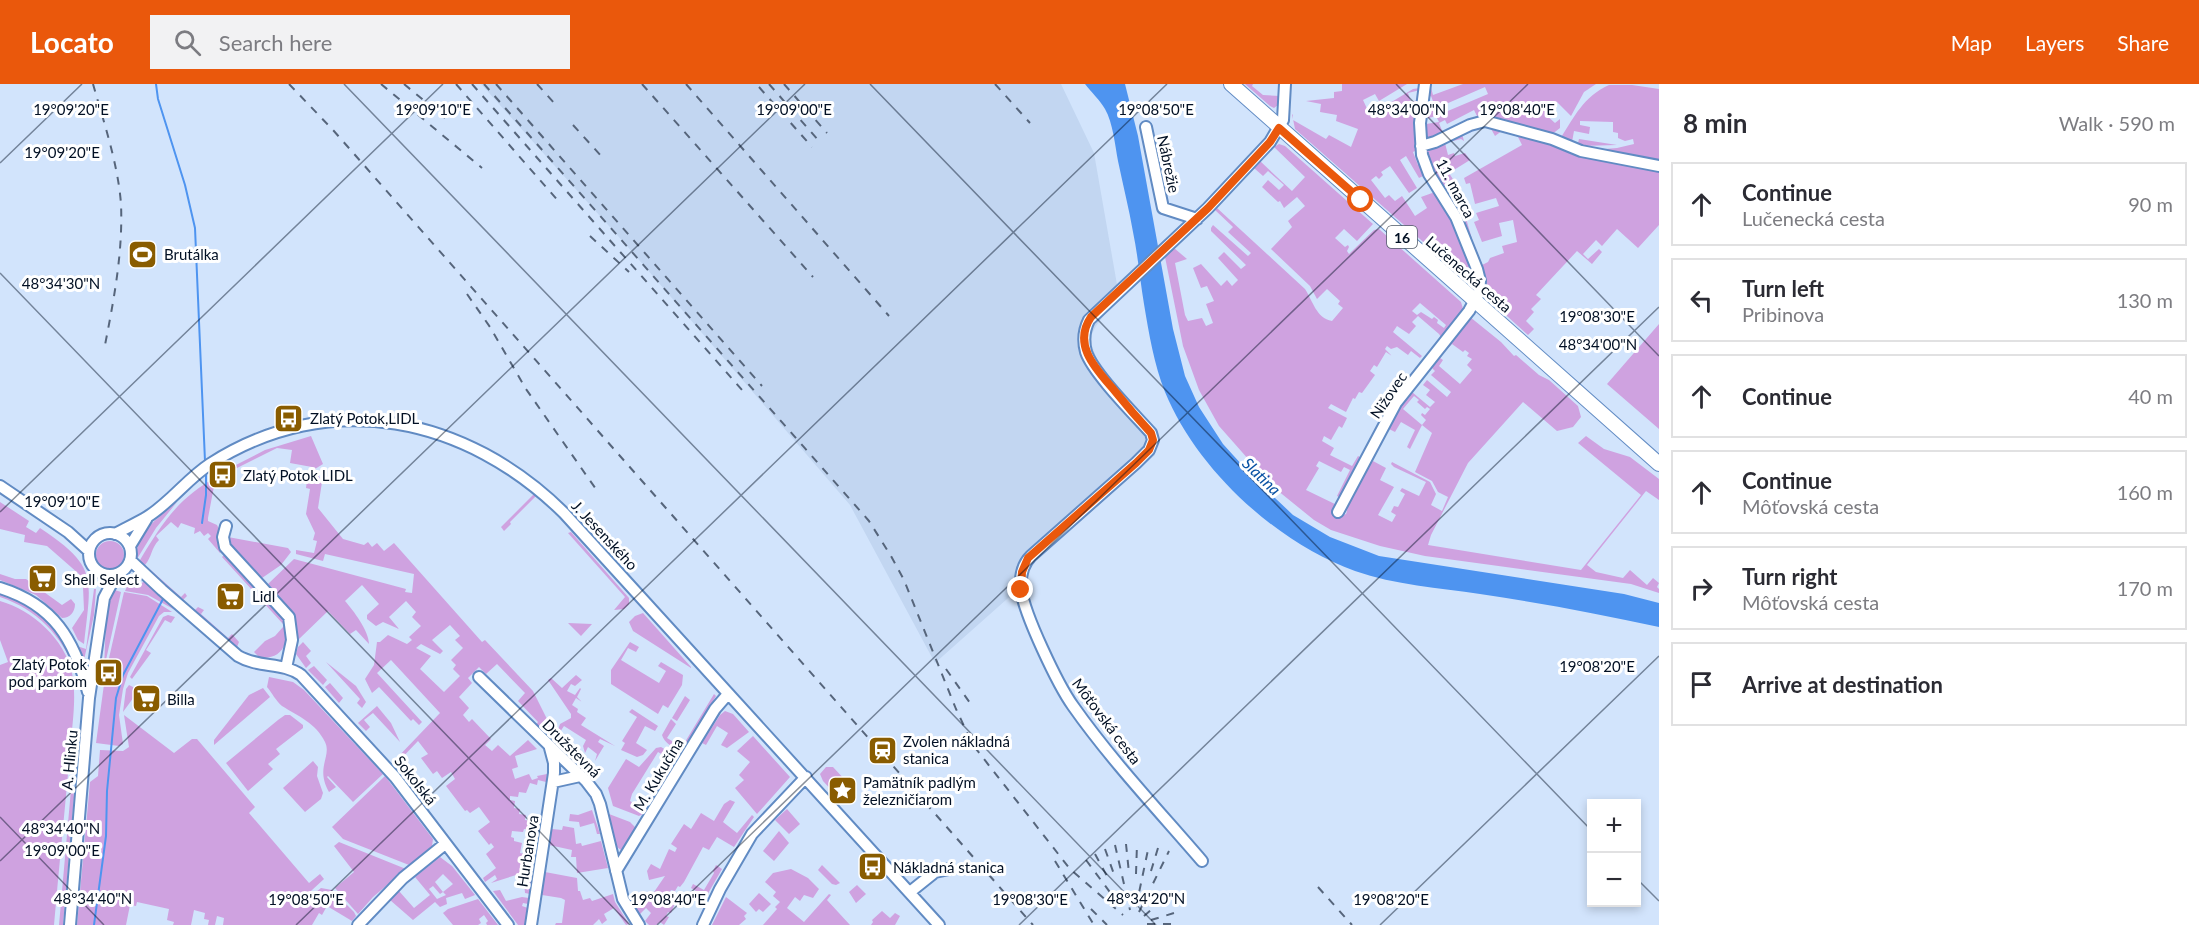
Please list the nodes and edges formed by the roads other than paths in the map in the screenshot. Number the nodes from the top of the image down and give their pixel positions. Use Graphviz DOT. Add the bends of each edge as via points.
graph roads {
  1 [pos="1231,84"];
  2 [pos="1285,84"];
  3 [pos="1425,84"];
  4 [pos="1146,127"];
  5 [pos="1279,128"];
  6 [pos="1420,146"];
  7 [pos="1659,166"];
  8 [pos="1197,219"];
  9 [pos="1475,302"];
  10 [pos="1659,464"];
  11 [pos="0,486"];
  12 [pos="1338,512"];
  13 [pos="148,517"];
  14 [pos="226,526"];
  15 [pos="68,532"];
  16 [pos="115,534"];
  17 [pos="98,537"];
  18 [pos="130,546"];
  19 [pos="89,550"];
  20 [pos="128,564"];
  21 [pos="98,572"];
  22 [pos="116,575"];
  23 [pos="0,588"];
  24 [pos="104,598"];
  25 [pos="286,668"];
  26 [pos="479,677"];
  27 [pos="728,694"];
  28 [pos="89,698"];
  29 [pos="550,748"];
  30 [pos="580,776"];
  31 [pos="806,777"];
  32 [pos="553,782"];
  33 [pos="445,844"];
  34 [pos="1202,861"];
  35 [pos="949,869"];
  36 [pos="616,871"];
  37 [pos="910,892"];
  38 [pos="70,925"];
  39 [pos="358,925"];
  40 [pos="508,925"];
  41 [pos="531,925"];
  42 [pos="639,925"];
  43 [pos="703,925"];
  44 [pos="939,925"];
  1 -- 5 [label="main road, Lučenecká cesta / 16"];
  2 -- 5 [label="street"];
  3 -- 6 [label="street, 11. marca"];
  4 -- 8 [label="street, Nábrežie" via="1163,208"];
  5 -- 8 [label="street"];
  5 -- 9 [label="main road, Lučenecká cesta / 16"];
  6 -- 7 [label="street" via="1485,121 1581,151"];
  6 -- 9 [label="street, 11. marca" via="1429,174 1456,216 1477,269 1480,281"];
  8 -- 34 [label="street, Môťovská cesta" via="1091,317 1084,331 1084,345 1092,365 1151,433 1152,444 1136,463 1028,558 1021,590 1069,700"];
  9 -- 10 [label="main road, Lučenecká cesta / 16"];
  9 -- 12 [label="street, Nižovec" via="1396,403"];
  11 -- 15 [label="street"];
  13 -- 16 [label="street, J. Jesenského"];
  13 -- 18 [label="street, J. Jesenského"];
  13 -- 27 [label="street, J. Jesenského" via="210,464 273,434 306,425 365,421 441,434 519,473 555,503"];
  14 -- 25 [label="street" via="225,547 289,617 292,640"];
  15 -- 17 [label="street"];
  15 -- 19 [label="street"];
  16 -- 17 [label="street"];
  16 -- 18 [label="street"];
  17 -- 19 [label="street"];
  18 -- 20 [label="street"];
  19 -- 21 [label="street" via="90,562"];
  20 -- 22 [label="street"];
  20 -- 25 [label="street, Sokolská" via="238,656 253,663"];
  21 -- 22 [label="street"];
  21 -- 24 [label="street"];
  22 -- 24 [label="street"];
  23 -- 28 [label="street" via="33,602 58,624 77,656"];
  24 -- 28 [label="street, A. Hlinku"];
  25 -- 33 [label="street, Sokolská" via="301,675 374,752"];
  26 -- 29 [label="street, Družstevná"];
  27 -- 31 [label="street, J. Jesenského"];
  27 -- 36 [label="street, M. Kukučína" via="714,709"];
  28 -- 38 [label="street, A. Hlinku"];
  29 -- 30 [label="street, Družstevná"];
  29 -- 32 [label="street, Hurbanova"];
  30 -- 32 [label="street"];
  30 -- 36 [label="street, Družstevná" via="598,800"];
  31 -- 37 [label="street, J. Jesenského"];
  31 -- 43 [label="street" via="752,834"];
  32 -- 41 [label="street, Hurbanova"];
  33 -- 39 [label="street" via="403,878"];
  33 -- 40 [label="street, Sokolská"];
  35 -- 37 [label="street" via="935,872"];
  36 -- 42 [label="street, Družstevná" via="623,899"];
  37 -- 44 [label="street, J. Jesenského"];
}
